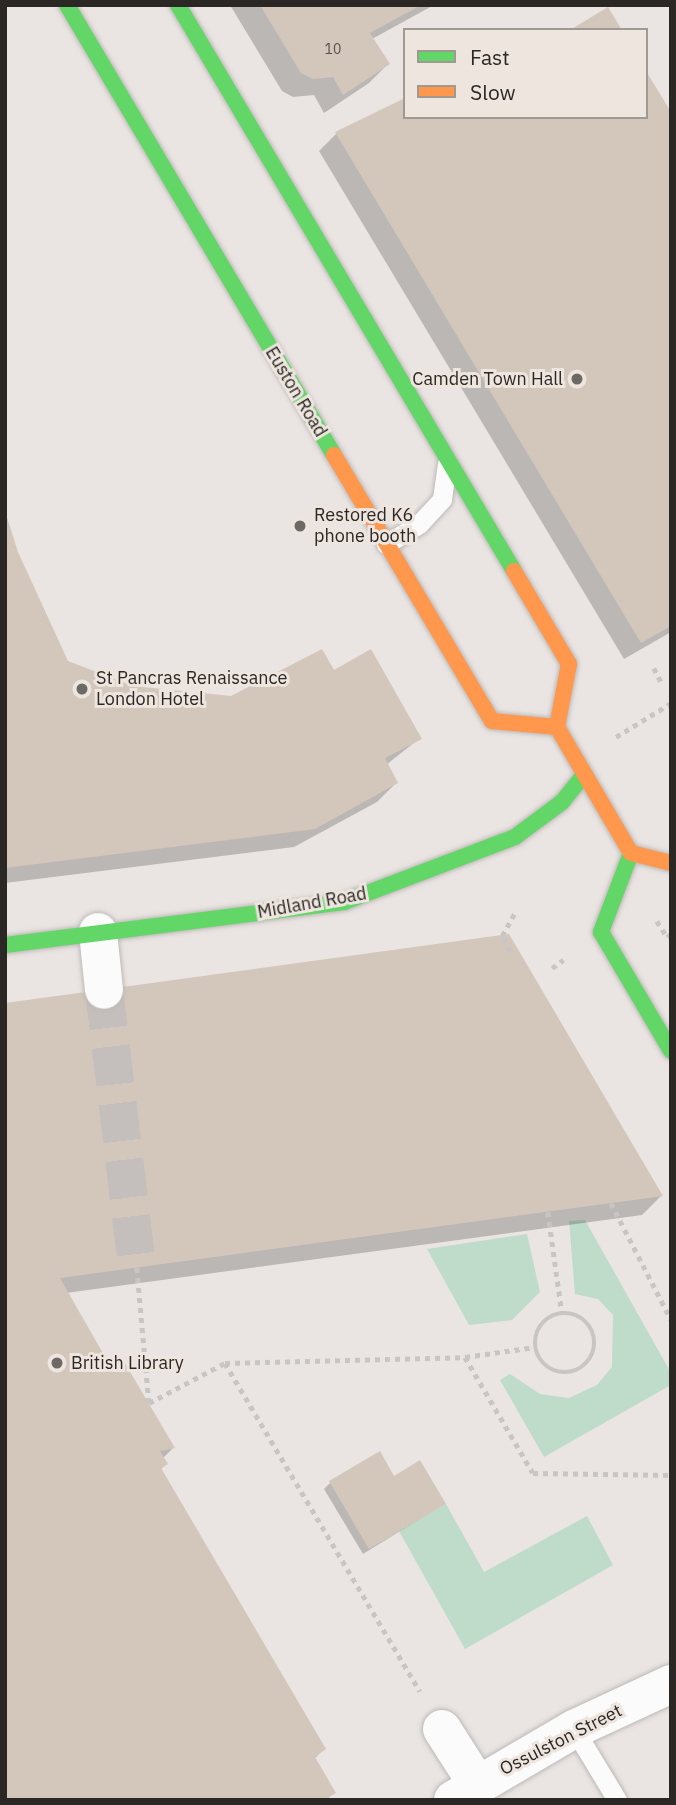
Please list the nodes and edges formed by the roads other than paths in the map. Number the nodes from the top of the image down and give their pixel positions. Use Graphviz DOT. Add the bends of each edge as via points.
graph roads {
  1 [pos="67,5"];
  2 [pos="178,5"];
  3 [pos="447,459"];
  4 [pos="386,544"];
  5 [pos="557,727"];
  6 [pos="584,775"];
  7 [pos="631,853"];
  8 [pos="671,863"];
  9 [pos="98,932"];
  10 [pos="5,945"];
  11 [pos="104,990"];
  12 [pos="671,1051"];
  13 [pos="671,1684"];
  14 [pos="442,1729"];
  15 [pos="574,1730"];
  16 [pos="465,1792"];
  17 [pos="617,1800"];
  1 -- 4 [label="main road, Euston Road"];
  2 -- 3 [label="main road"];
  3 -- 4 [label="lane" via="442,499 419,524"];
  3 -- 5 [label="main road" via="569,664"];
  4 -- 5 [label="main road, Euston Road" via="492,721"];
  5 -- 6 [label="main road"];
  6 -- 7 [label="main road"];
  6 -- 9 [label="main road, Midland Road" via="562,802 515,837 487,852 428,867 385,889 300,909"];
  7 -- 8 [label="main road"];
  7 -- 12 [label="main road" via="601,932"];
  9 -- 10 [label="main road, Midland Road"];
  9 -- 11 [label="street"];
  13 -- 15 [label="street, Ossulston Street"];
  14 -- 16 [label="street"];
  15 -- 16 [label="street, Ossulston Street"];
  15 -- 17 [label="lane"];
}
